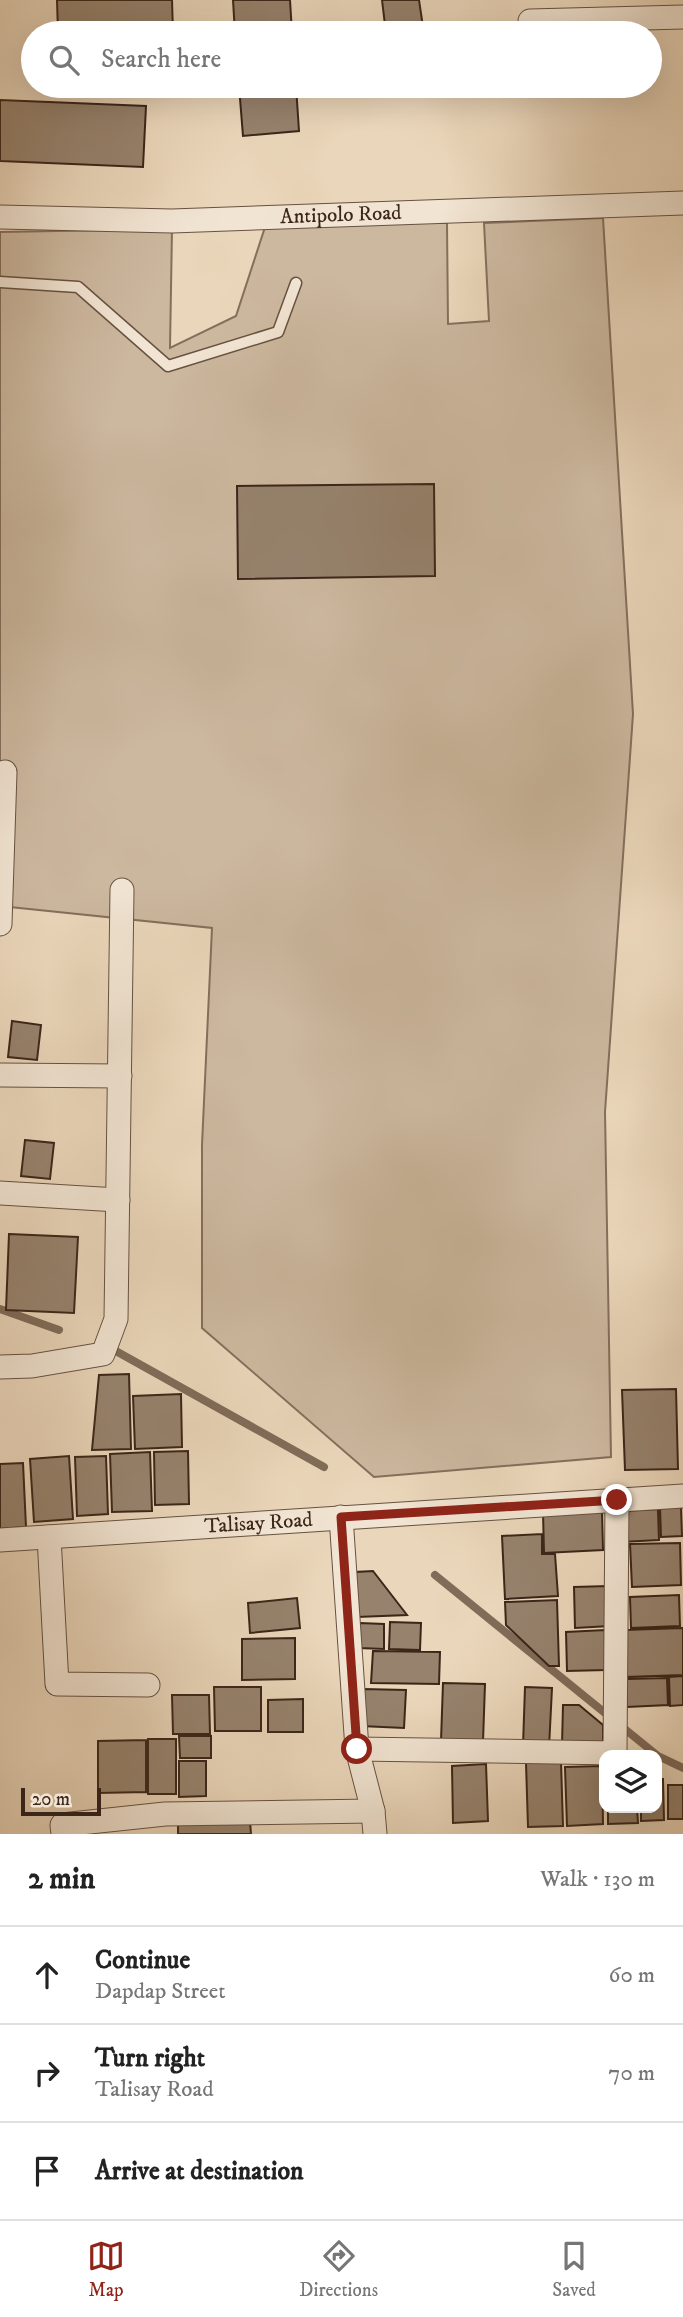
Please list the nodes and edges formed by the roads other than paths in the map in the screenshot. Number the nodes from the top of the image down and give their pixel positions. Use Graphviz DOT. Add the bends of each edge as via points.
graph roads {
  1 [pos="683,18"];
  2 [pos="530,21"];
  3 [pos="683,203"];
  4 [pos="0,217"];
  5 [pos="0,282"];
  6 [pos="296,283"];
  7 [pos="5,772"];
  8 [pos="122,890"];
  9 [pos="0,924"];
  10 [pos="0,1075"];
  11 [pos="120,1076"];
  12 [pos="0,1192"];
  13 [pos="118,1200"];
  14 [pos="0,1367"];
  15 [pos="683,1496"];
  16 [pos="617,1500"];
  17 [pos="341,1517"];
  18 [pos="48,1537"];
  19 [pos="0,1540"];
  20 [pos="148,1685"];
  21 [pos="357,1749"];
  22 [pos="373,1811"];
  23 [pos="165,1824"];
  24 [pos="266,1824"];
  25 [pos="63,1834"];
  26 [pos="375,1834"];
  1 -- 2 [label="street"];
  3 -- 4 [label="street, Antipolo Road" via="172,221"];
  5 -- 6 [label="lane" via="78,287 168,366 278,332"];
  7 -- 9 [label="street"];
  8 -- 11 [label="street"];
  10 -- 11 [label="street"];
  11 -- 13 [label="street"];
  12 -- 13 [label="street"];
  13 -- 14 [label="street" via="116,1319 103,1354"];
  15 -- 16 [label="street, Talisay Road"];
  16 -- 17 [label="street, Talisay Road"];
  16 -- 21 [label="street" via="615,1754"];
  17 -- 18 [label="street, Talisay Road"];
  17 -- 21 [label="street"];
  18 -- 19 [label="street, Talisay Road"];
  18 -- 20 [label="street" via="57,1684"];
  21 -- 22 [label="street"];
  22 -- 24 [label="street"];
  22 -- 26 [label="street"];
  23 -- 24 [label="street"];
  23 -- 25 [label="street" via="62,1825"];
}
